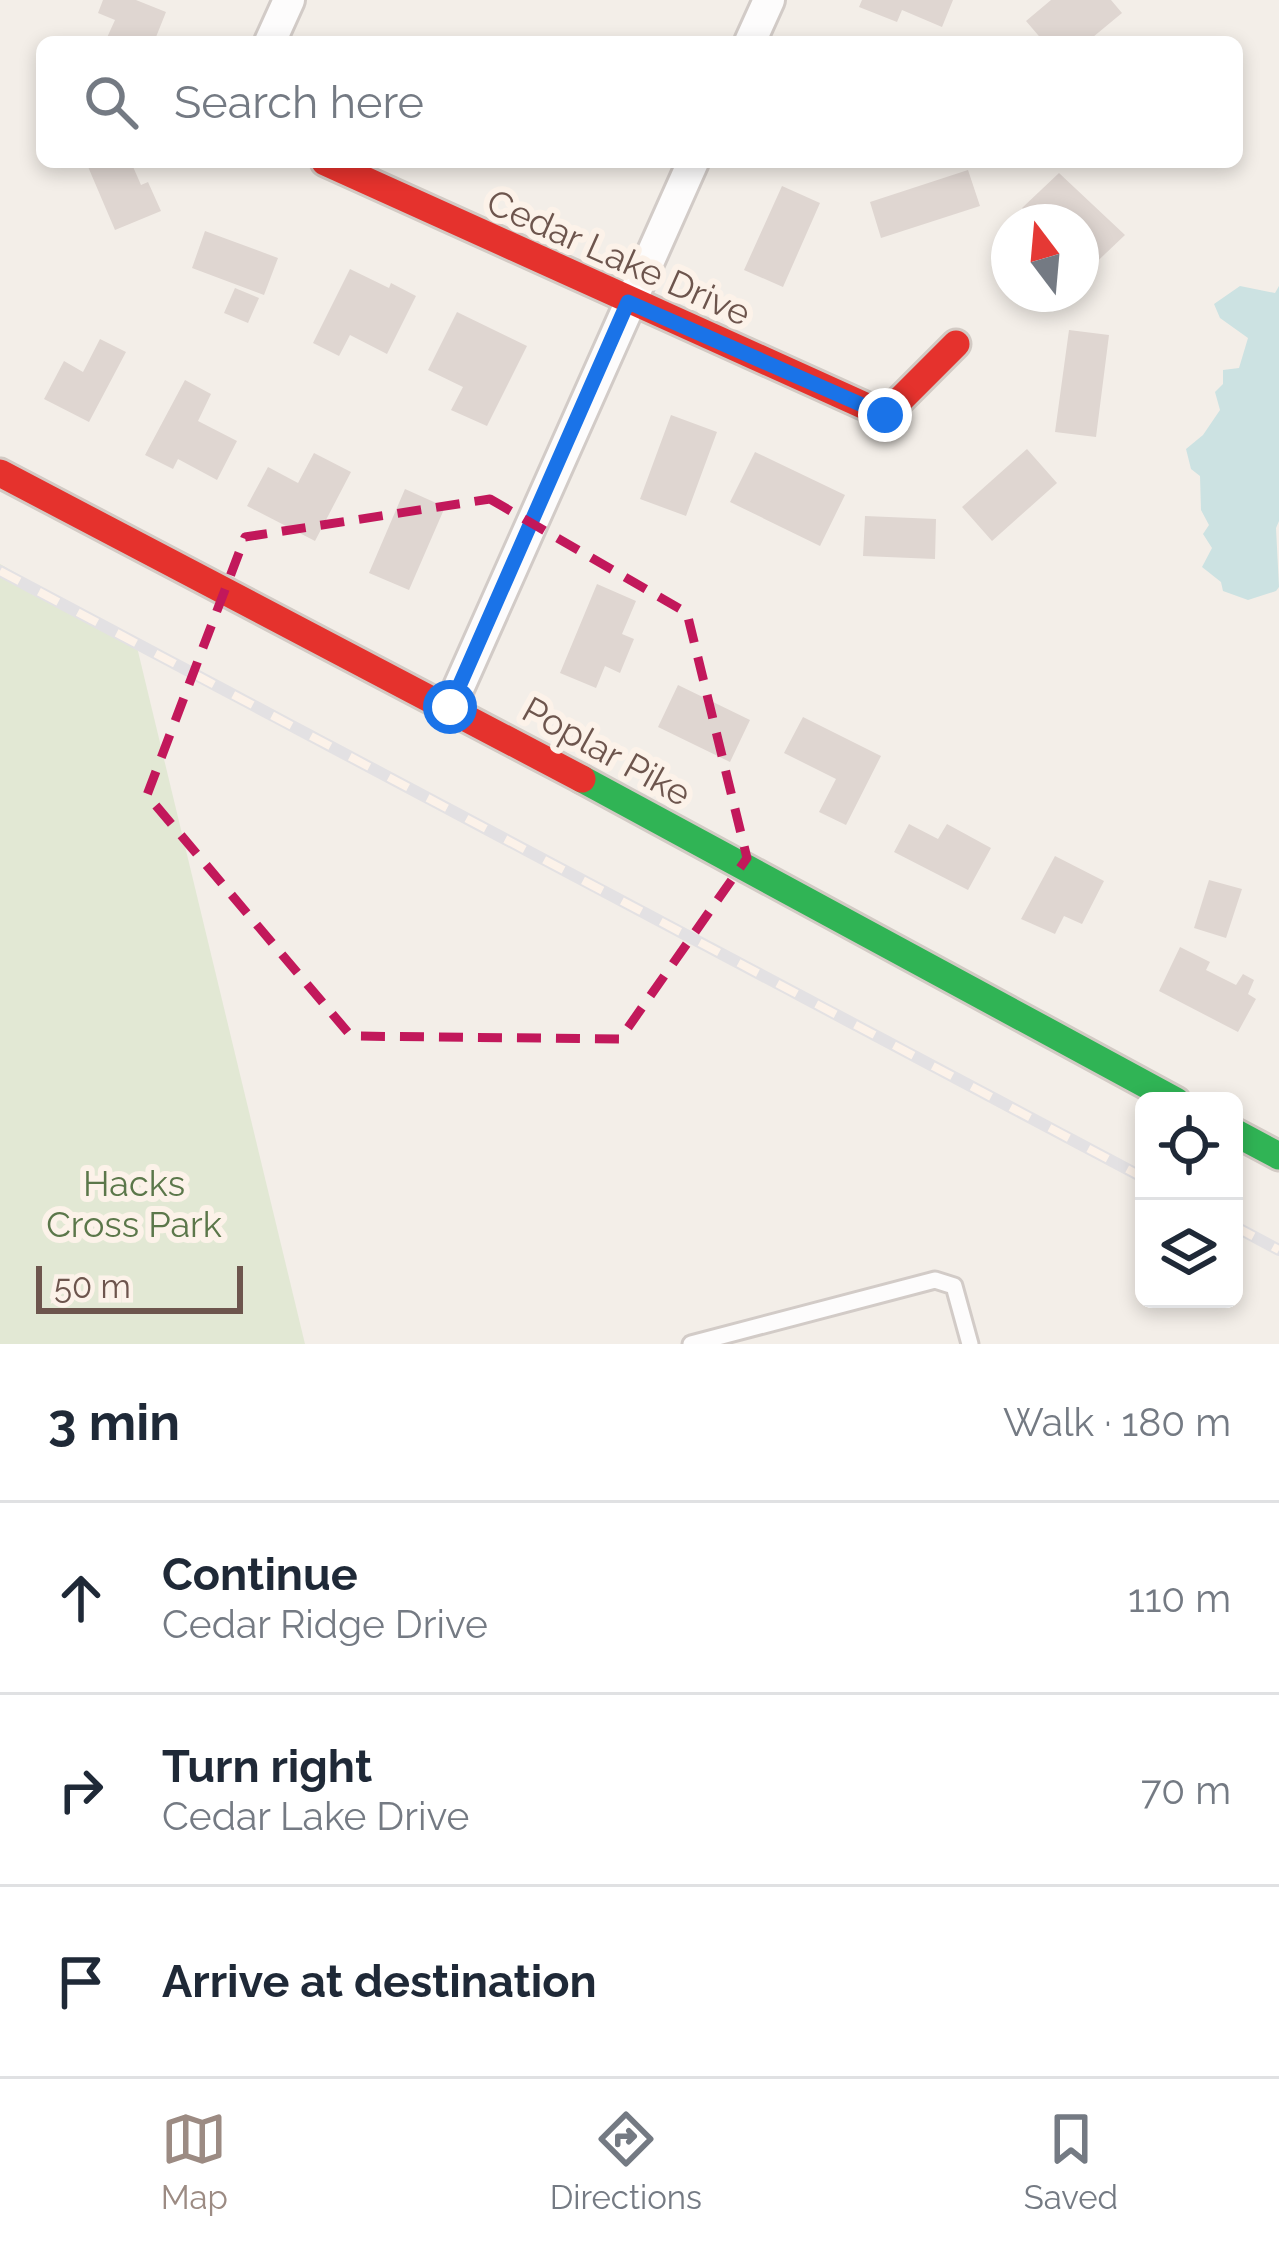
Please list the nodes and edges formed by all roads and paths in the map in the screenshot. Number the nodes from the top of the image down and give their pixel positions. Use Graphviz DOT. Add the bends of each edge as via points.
graph roads {
  1 [pos="289,0"];
  2 [pos="769,0"];
  3 [pos="272,36"];
  4 [pos="752,36"];
  5 [pos="338,168"];
  6 [pos="690,168"];
  7 [pos="628,302"];
  8 [pos="956,344"];
  9 [pos="0,473"];
  10 [pos="450,707"];
  11 [pos="1159,1092"];
  12 [pos="1243,1137"];
  13 [pos="1279,1156"];
  14 [pos="692,1344"];
  15 [pos="970,1344"];
  1 -- 3 [label="street"];
  2 -- 4 [label="street"];
  5 -- 7 [label="main road, Cedar Lake Drive"];
  6 -- 7 [label="street"];
  7 -- 8 [label="main road, Cedar Lake Drive" via="885,415"];
  7 -- 10 [label="street"];
  9 -- 10 [label="main road, Poplar Pike"];
  10 -- 11 [label="main road, Poplar Pike"];
  12 -- 13 [label="main road"];
  14 -- 15 [label="lane" via="935,1280 954,1286"];
}
